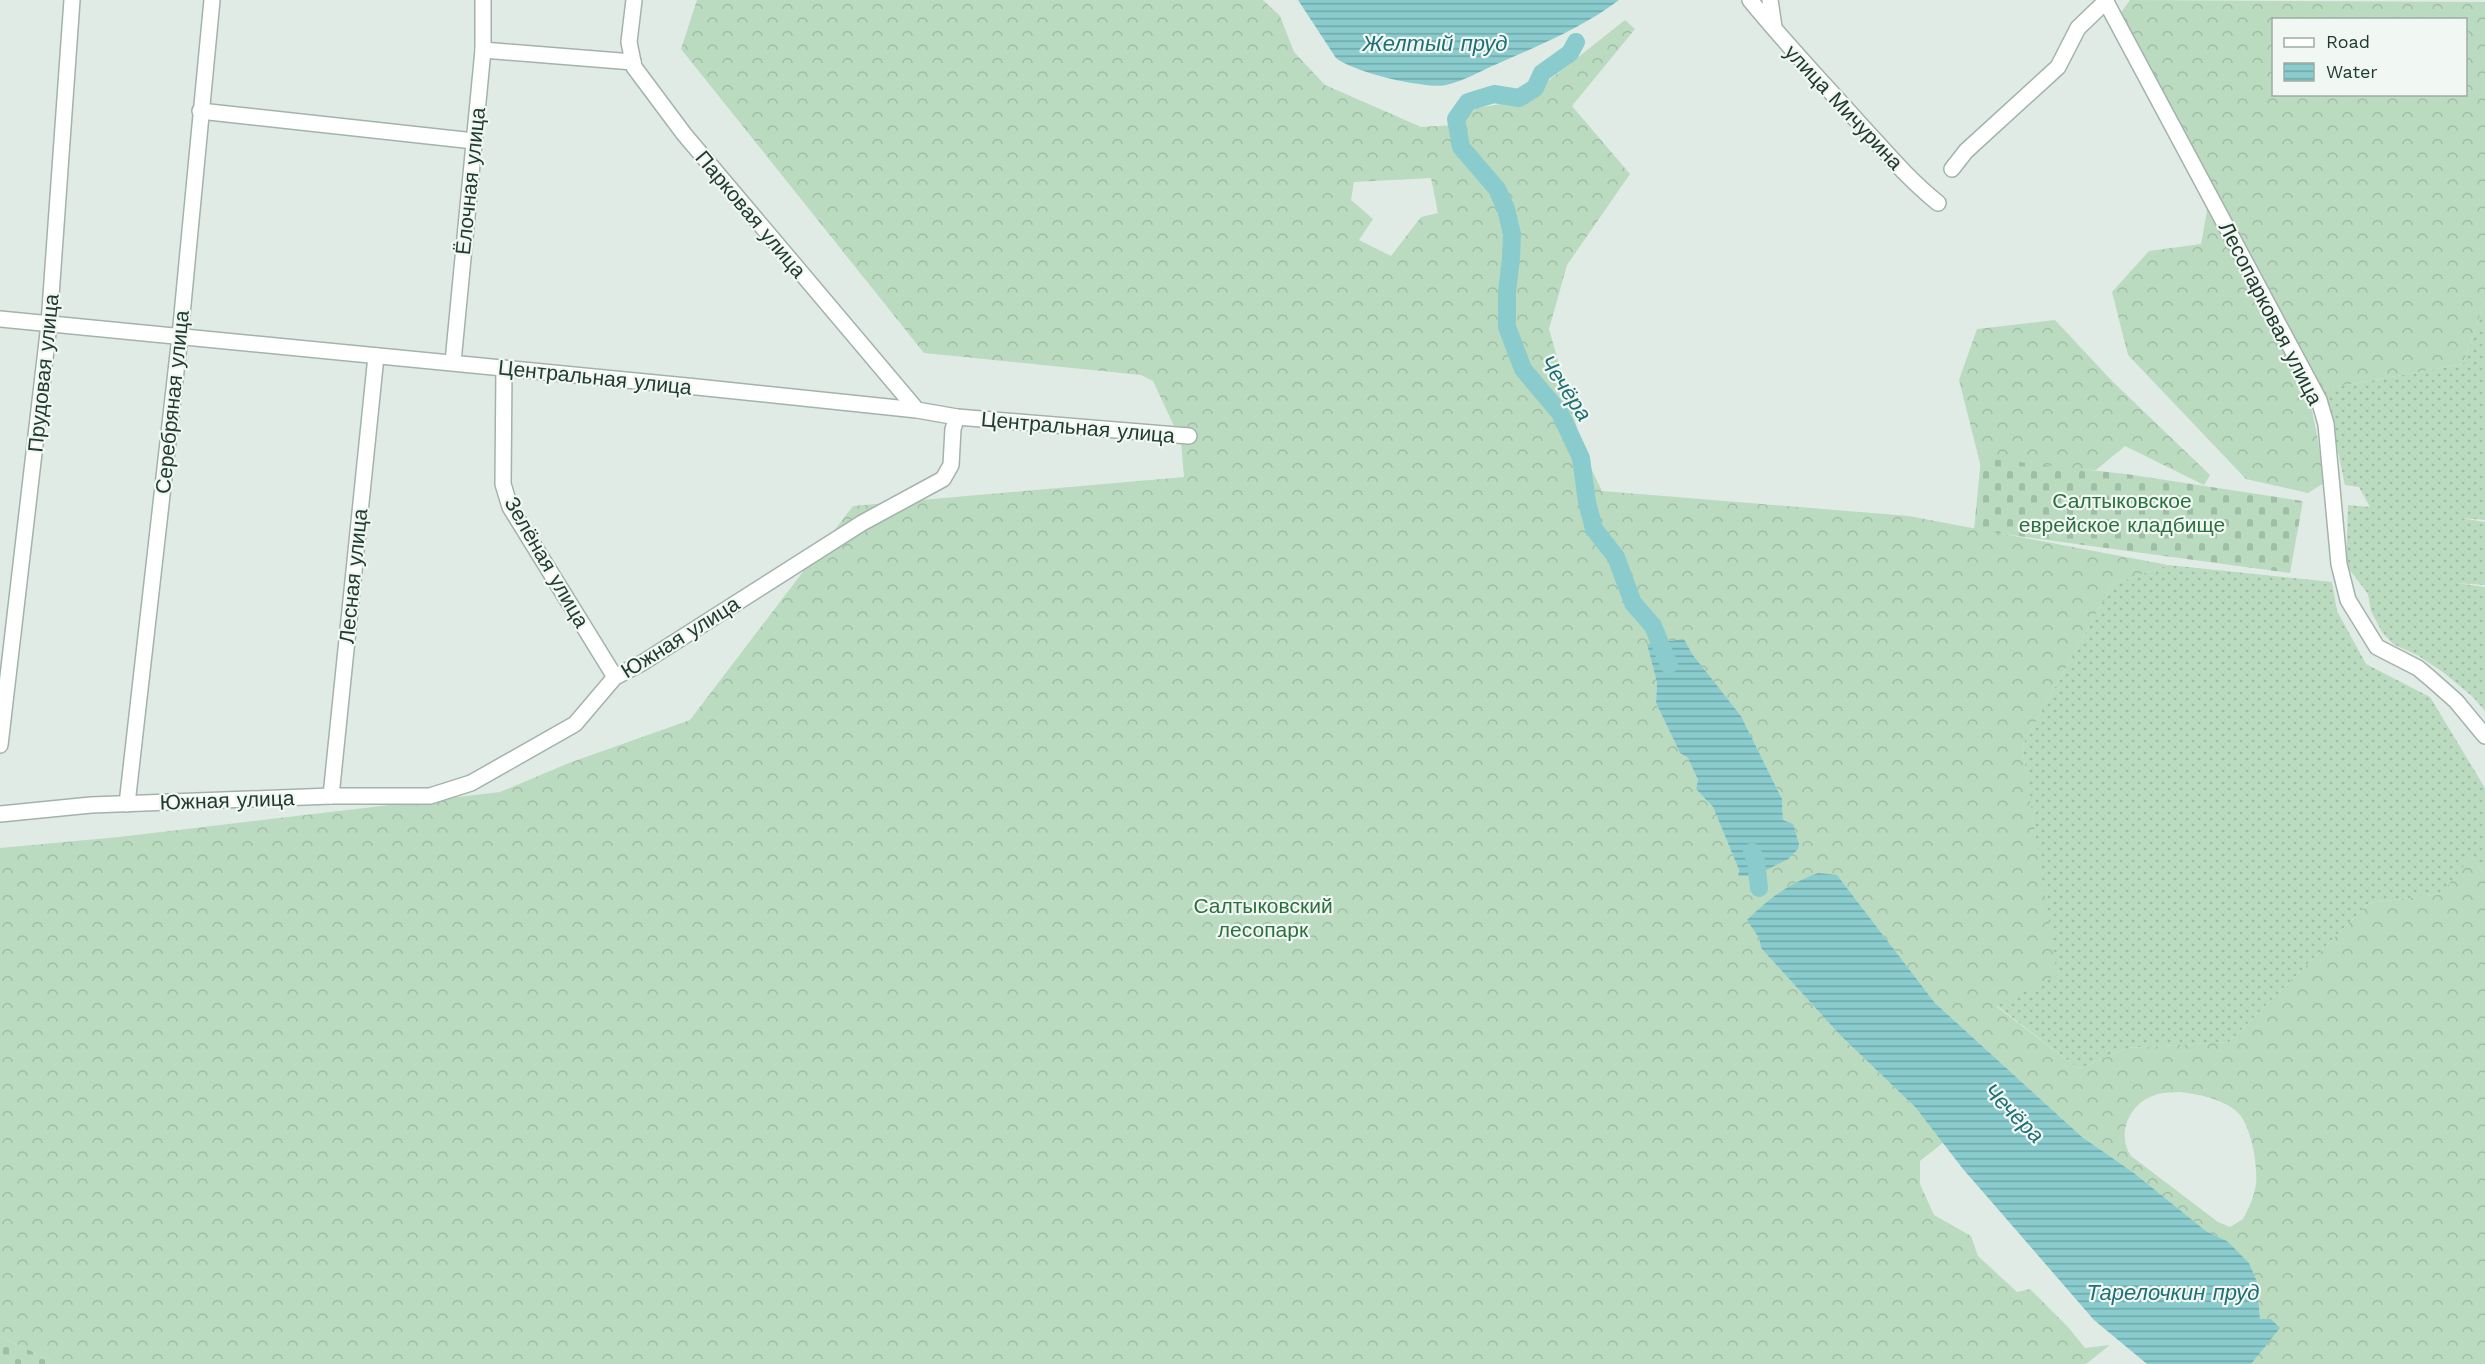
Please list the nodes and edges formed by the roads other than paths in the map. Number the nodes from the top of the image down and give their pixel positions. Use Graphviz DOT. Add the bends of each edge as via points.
graph roads {
  1 [pos="72,0"];
  2 [pos="212,0"];
  3 [pos="483,0"];
  4 [pos="634,0"];
  5 [pos="1750,0"];
  6 [pos="1770,0"];
  7 [pos="2105,1"];
  8 [pos="1775,30"];
  9 [pos="483,50"];
  10 [pos="633,62"];
  11 [pos="200,111"];
  12 [pos="474,141"];
  13 [pos="1952,169"];
  14 [pos="1938,203"];
  15 [pos="0,319"];
  16 [pos="49,324"];
  17 [pos="180,336"];
  18 [pos="376,356"];
  19 [pos="453,362"];
  20 [pos="504,368"];
  21 [pos="917,410"];
  22 [pos="957,417"];
  23 [pos="1189,436"];
  24 [pos="615,677"];
  25 [pos="2485,736"];
  26 [pos="0,745"];
  27 [pos="331,796"];
  28 [pos="127,804"];
  29 [pos="0,814"];
  1 -- 16 [label="street, Прудовая улица"];
  2 -- 11 [label="street, Серебряная улица"];
  3 -- 9 [label="street, Ёлочная улица"];
  4 -- 10 [label="street, Парковая улица" via="629,42"];
  5 -- 8 [label="street"];
  6 -- 8 [label="street, улица Мичурина"];
  7 -- 13 [label="street" via="2078,28 2058,66 1966,151"];
  7 -- 25 [label="street, Лесопарковая улица" via="2319,400 2325,424 2339,564 2349,600 2377,647 2418,668 2456,701"];
  8 -- 14 [label="street, улица Мичурина" via="1899,166"];
  9 -- 10 [label="street"];
  9 -- 12 [label="street, Ёлочная улица"];
  10 -- 21 [label="street, Парковая улица" via="684,134"];
  11 -- 12 [label="street"];
  11 -- 17 [label="street, Серебряная улица"];
  12 -- 19 [label="street, Ёлочная улица"];
  15 -- 16 [label="street, Центральная улица"];
  16 -- 17 [label="street, Центральная улица"];
  16 -- 26 [label="street, Прудовая улица"];
  17 -- 18 [label="street, Центральная улица"];
  17 -- 28 [label="street, Серебряная улица"];
  18 -- 19 [label="street, Центральная улица"];
  18 -- 27 [label="street, Лесная улица"];
  19 -- 20 [label="street, Центральная улица"];
  20 -- 21 [label="street, Центральная улица"];
  20 -- 24 [label="street, Зелёная улица" via="503,484 510,507"];
  21 -- 22 [label="street, Центральная улица"];
  22 -- 23 [label="street, Центральная улица"];
  22 -- 24 [label="street, Южная улица" via="951,465 943,479 862,523"];
  24 -- 27 [label="street, Южная улица" via="575,724 471,783 430,796"];
  27 -- 28 [label="street, Южная улица"];
  28 -- 29 [label="street, Южная улица"];
}
